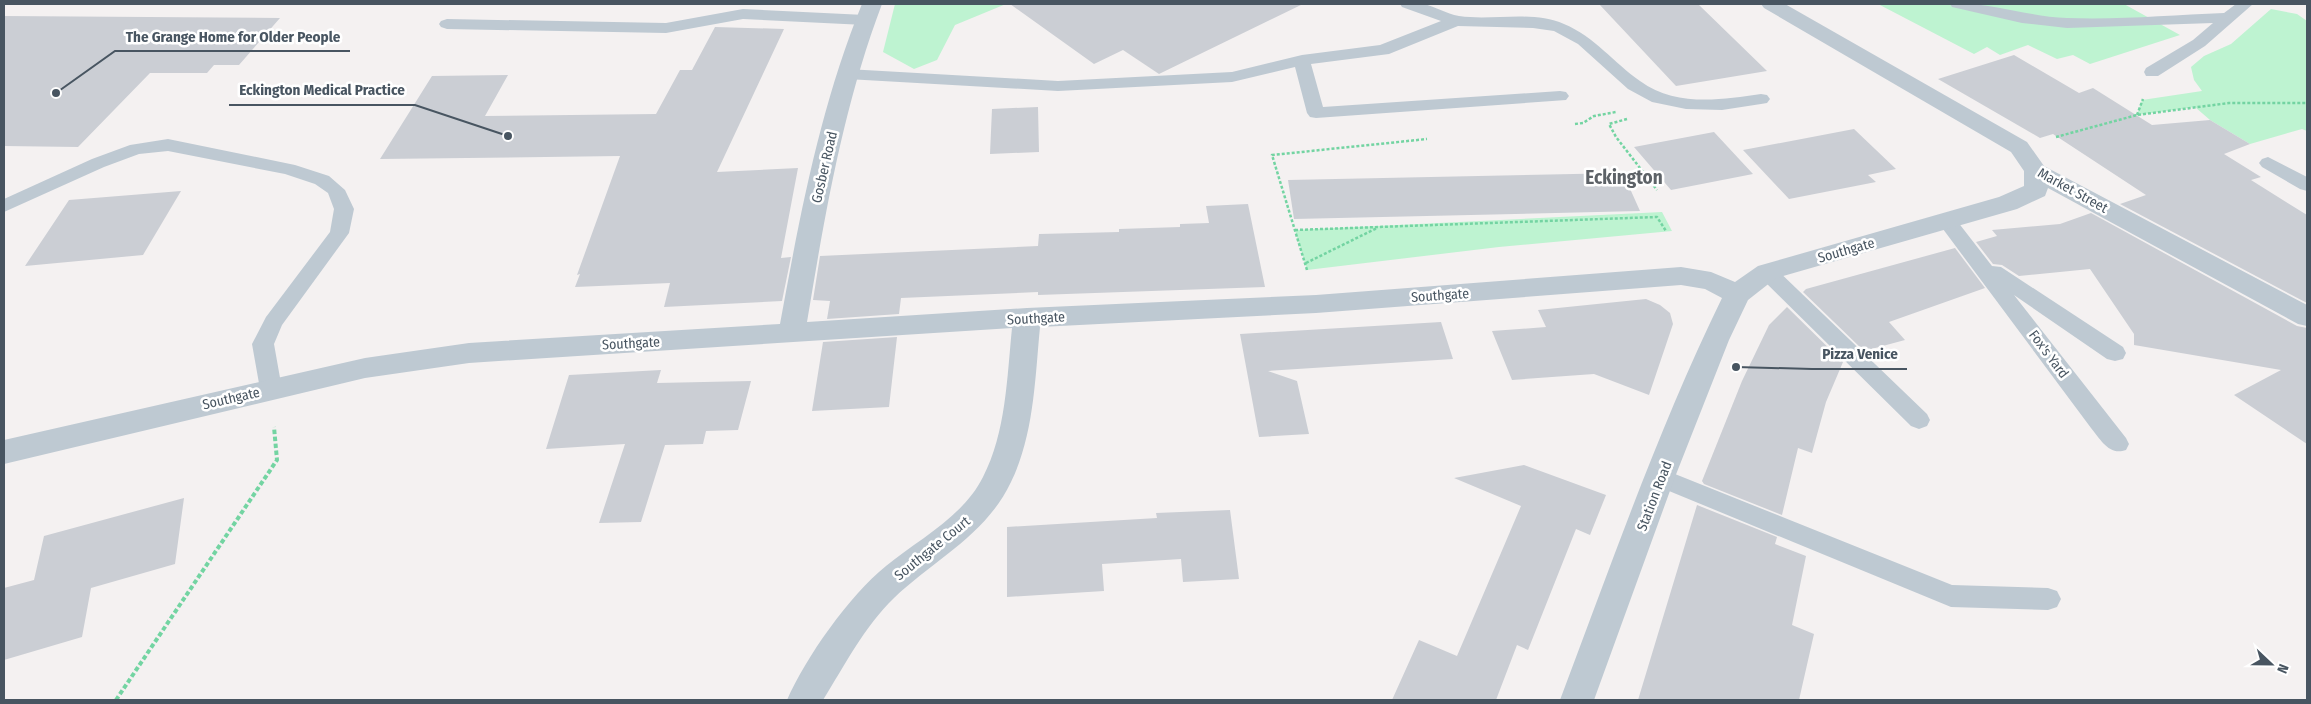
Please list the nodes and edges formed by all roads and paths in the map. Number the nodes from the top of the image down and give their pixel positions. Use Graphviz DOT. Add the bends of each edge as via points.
graph roads {
  1 [pos="1408,4"];
  2 [pos="1452,4"];
  3 [pos="1771,4"];
  4 [pos="1958,4"];
  5 [pos="2245,4"];
  6 [pos="868,12"];
  7 [pos="2226,18"];
  8 [pos="1456,21"];
  9 [pos="447,24"];
  10 [pos="1302,60"];
  11 [pos="2152,72"];
  12 [pos="848,74"];
  13 [pos="1560,96"];
  14 [pos="1658,98"];
  15 [pos="1761,99"];
  16 [pos="2307,103"];
  17 [pos="1630,110"];
  18 [pos="1573,124"];
  19 [pos="1437,138"];
  20 [pos="2019,147"];
  21 [pos="2268,163"];
  22 [pos="2036,171"];
  23 [pos="2307,185"];
  24 [pos="1658,190"];
  25 [pos="4,206"];
  26 [pos="1948,221"];
  27 [pos="1378,227"];
  28 [pos="1295,230"];
  29 [pos="1666,231"];
  30 [pos="1306,263"];
  31 [pos="1981,263"];
  32 [pos="1767,272"];
  33 [pos="1738,294"];
  34 [pos="1316,304"];
  35 [pos="2307,317"];
  36 [pos="1027,318"];
  37 [pos="792,334"];
  38 [pos="2115,353"];
  39 [pos="271,389"];
  40 [pos="1919,420"];
  41 [pos="2118,444"];
  42 [pos="4,452"];
  43 [pos="1660,477"];
  44 [pos="2048,599"];
  45 [pos="116,700"];
  46 [pos="804,700"];
  47 [pos="1577,700"];
  1 -- 8 [label="lane"];
  2 -- 8 [label="lane"];
  3 -- 20 [label="street, Market Street"];
  4 -- 7 [label="lane" via="2022,18 2067,23"];
  5 -- 7 [label="lane"];
  6 -- 9 [label="lane" via="743,14 666,28"];
  6 -- 12 [label="street, Gosber Road"];
  7 -- 11 [label="lane" via="2199,43"];
  8 -- 10 [label="lane" via="1383,50"];
  8 -- 14 [label="lane" via="1533,23 1558,27 1584,41 1634,84"];
  10 -- 12 [label="lane" via="1232,77 1058,86"];
  10 -- 13 [label="lane" via="1316,113"];
  12 -- 37 [label="street, Gosber Road" via="826,152"];
  14 -- 15 [label="lane" via="1686,104"];
  14 -- 17 [label="path"];
  16 -- 20 [label="path" via="2229,103 2137,115"];
  17 -- 18 [label="path" via="1594,116 1583,123"];
  17 -- 24 [label="path" via="1635,117 1609,124"];
  19 -- 28 [label="path" via="1272,155"];
  20 -- 22 [label="street, Market Street"];
  21 -- 23 [label="lane"];
  22 -- 26 [label="street, Southgate" via="2036,190 2008,204"];
  22 -- 35 [label="street, Market Street"];
  25 -- 39 [label="lane" via="136,149 168,145 289,169 322,180 336,190 344,209 339,232 273,322 263,344"];
  26 -- 31 [label="lane, Fox's Yard"];
  26 -- 32 [label="street, Southgate"];
  27 -- 28 [label="path"];
  27 -- 29 [label="path" via="1657,217"];
  27 -- 30 [label="path"];
  28 -- 30 [label="path"];
  30 -- 34 [label="path"];
  31 -- 38 [label="lane, Fox's Yard"];
  31 -- 41 [label="lane, Fox's Yard"];
  32 -- 33 [label="street, Southgate"];
  32 -- 40 [label="lane"];
  33 -- 34 [label="street, Southgate" via="1711,281 1681,276"];
  33 -- 43 [label="street, Station Road" via="1715,340"];
  34 -- 36 [label="street, Southgate"];
  36 -- 37 [label="street, Southgate"];
  36 -- 46 [label="street, Southgate Court" via="1009,448 996,482 976,512 881,590 857,619"];
  37 -- 39 [label="street, Southgate" via="468,353 365,368"];
  39 -- 42 [label="street, Southgate"];
  39 -- 45 [label="path" via="277,460"];
  43 -- 44 [label="lane" via="1951,596"];
  43 -- 47 [label="street, Station Road"];
}
